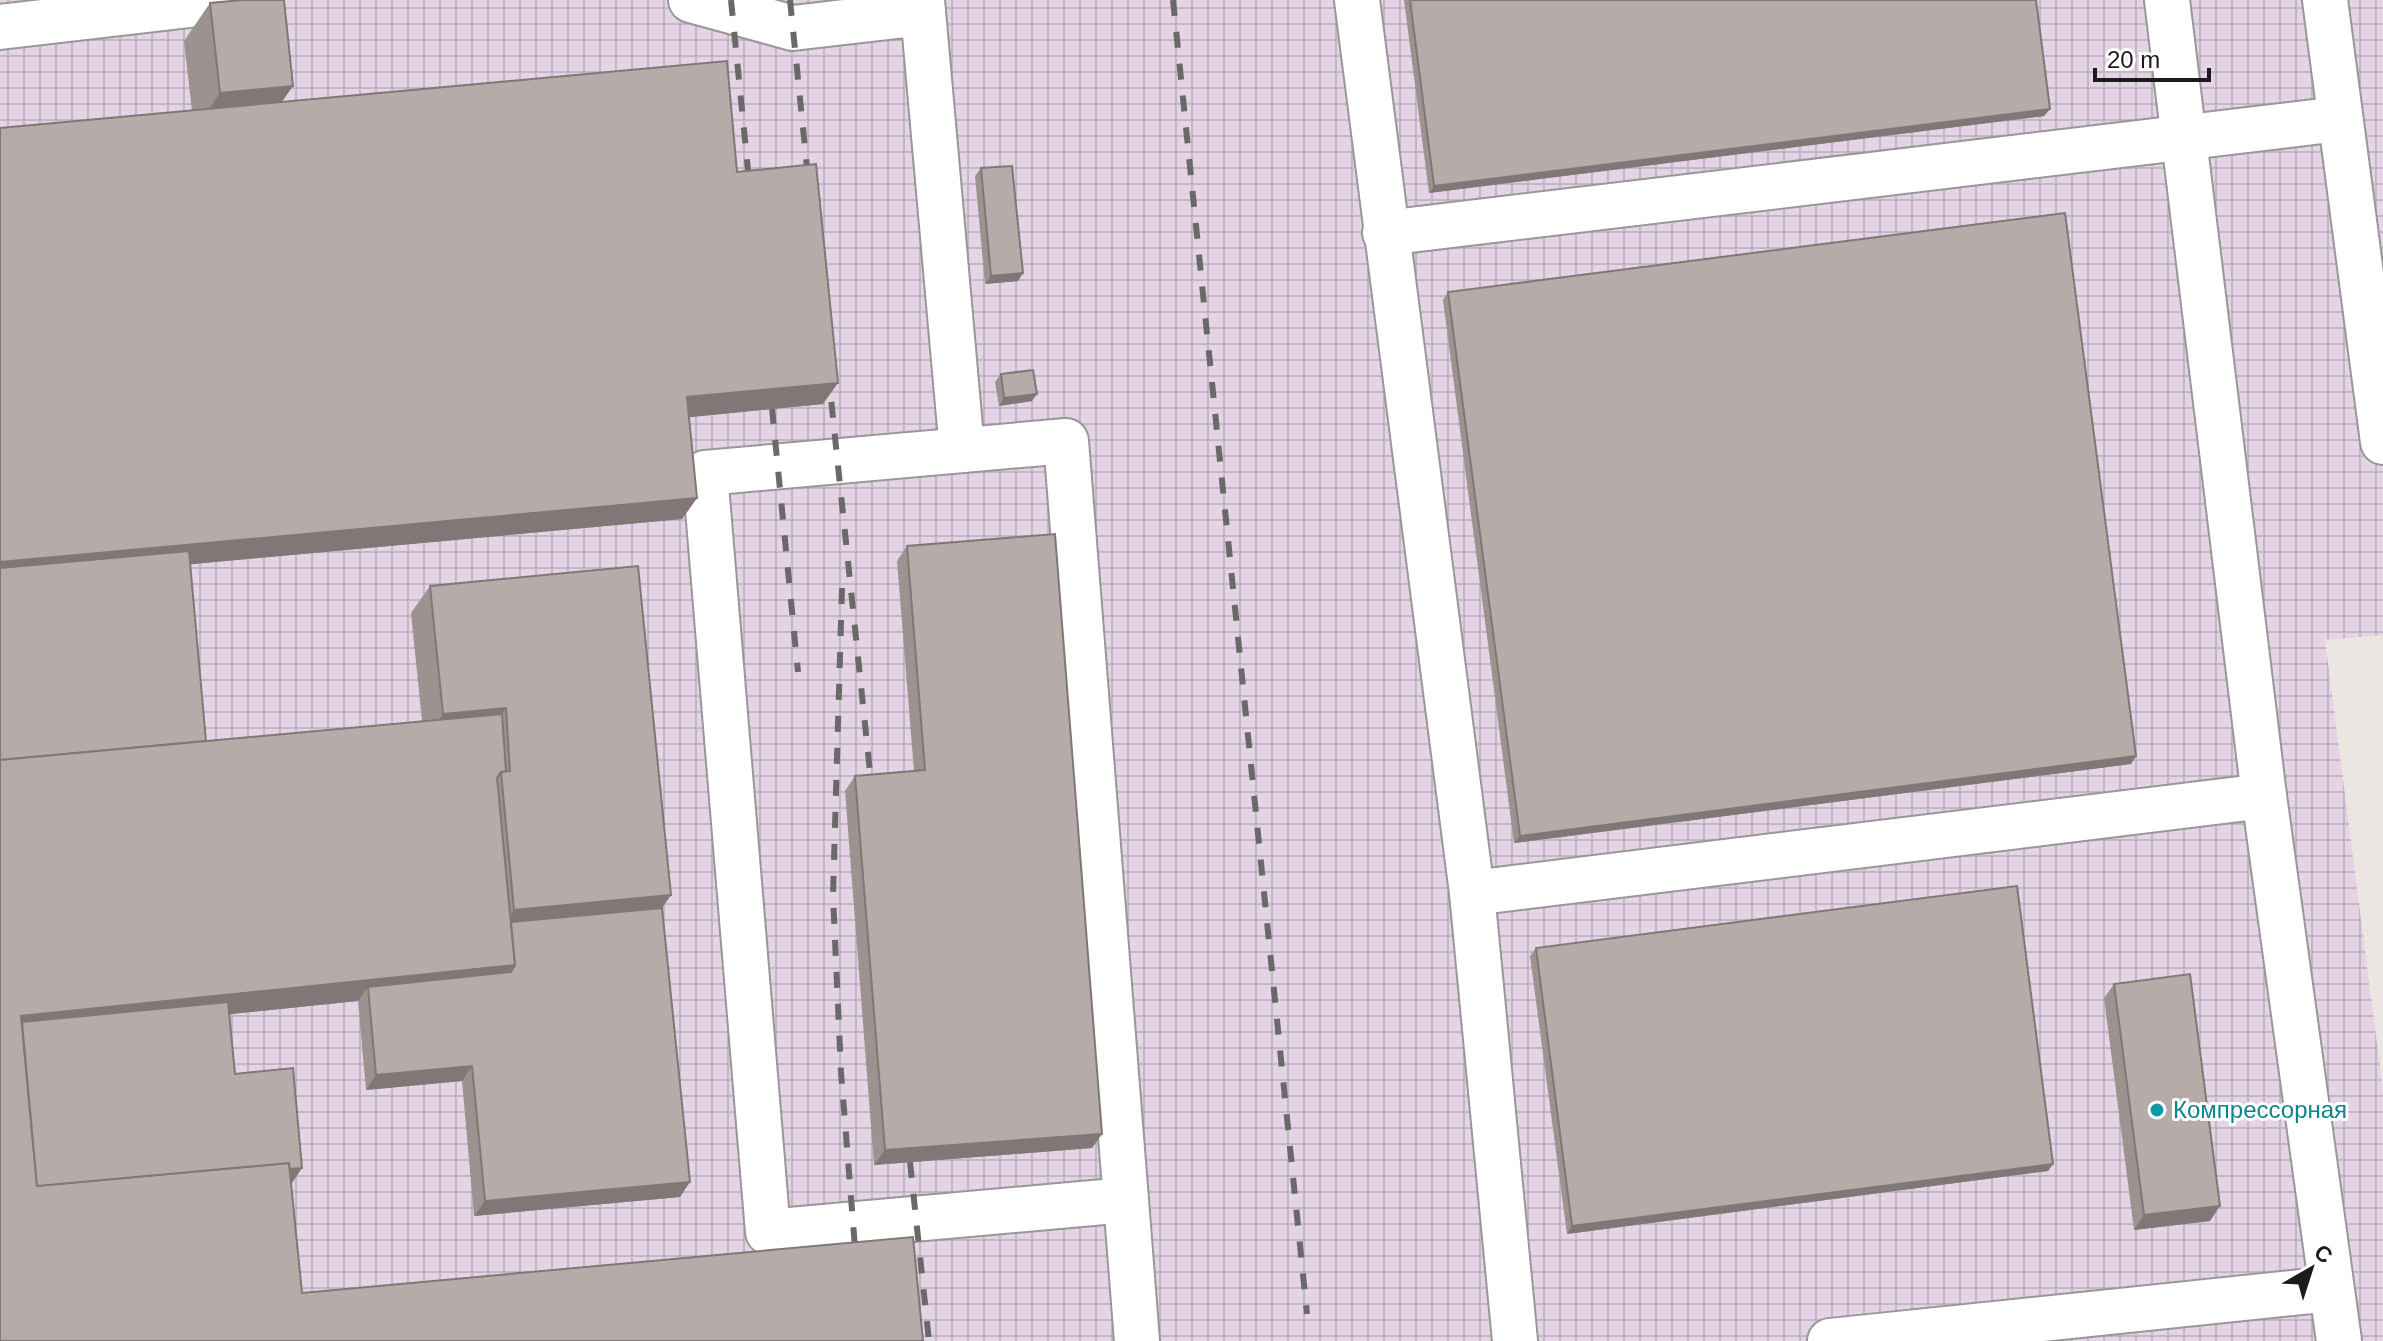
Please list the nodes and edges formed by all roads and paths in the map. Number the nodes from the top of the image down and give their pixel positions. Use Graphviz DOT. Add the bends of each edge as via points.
graph roads {
  1 [pos="233,0"];
  2 [pos="691,0"];
  3 [pos="1357,0"];
  4 [pos="2167,0"];
  5 [pos="2325,0"];
  6 [pos="923,6"];
  7 [pos="0,27"];
  8 [pos="2339,119"];
  9 [pos="2184,136"];
  10 [pos="1385,233"];
  11 [pos="2383,442"];
  12 [pos="962,450"];
  13 [pos="2264,796"];
  14 [pos="1472,893"];
  15 [pos="1126,1200"];
  16 [pos="2331,1289"];
  17 [pos="1137,1341"];
  18 [pos="1515,1341"];
  19 [pos="1830,1341"];
  20 [pos="2339,1341"];
  1 -- 7 [label="lane"];
  2 -- 6 [label="lane" via="793,28"];
  3 -- 10 [label="lane"];
  4 -- 9 [label="lane"];
  5 -- 8 [label="lane"];
  6 -- 12 [label="lane"];
  8 -- 9 [label="lane"];
  8 -- 11 [label="lane"];
  9 -- 10 [label="lane"];
  9 -- 13 [label="lane"];
  10 -- 14 [label="lane"];
  12 -- 15 [label="lane" via="1066,441"];
  12 -- 15 [label="lane" via="705,473 768,1232"];
  13 -- 14 [label="lane"];
  13 -- 16 [label="lane"];
  14 -- 18 [label="lane"];
  15 -- 17 [label="lane"];
  16 -- 19 [label="lane"];
  16 -- 20 [label="lane"];
}
